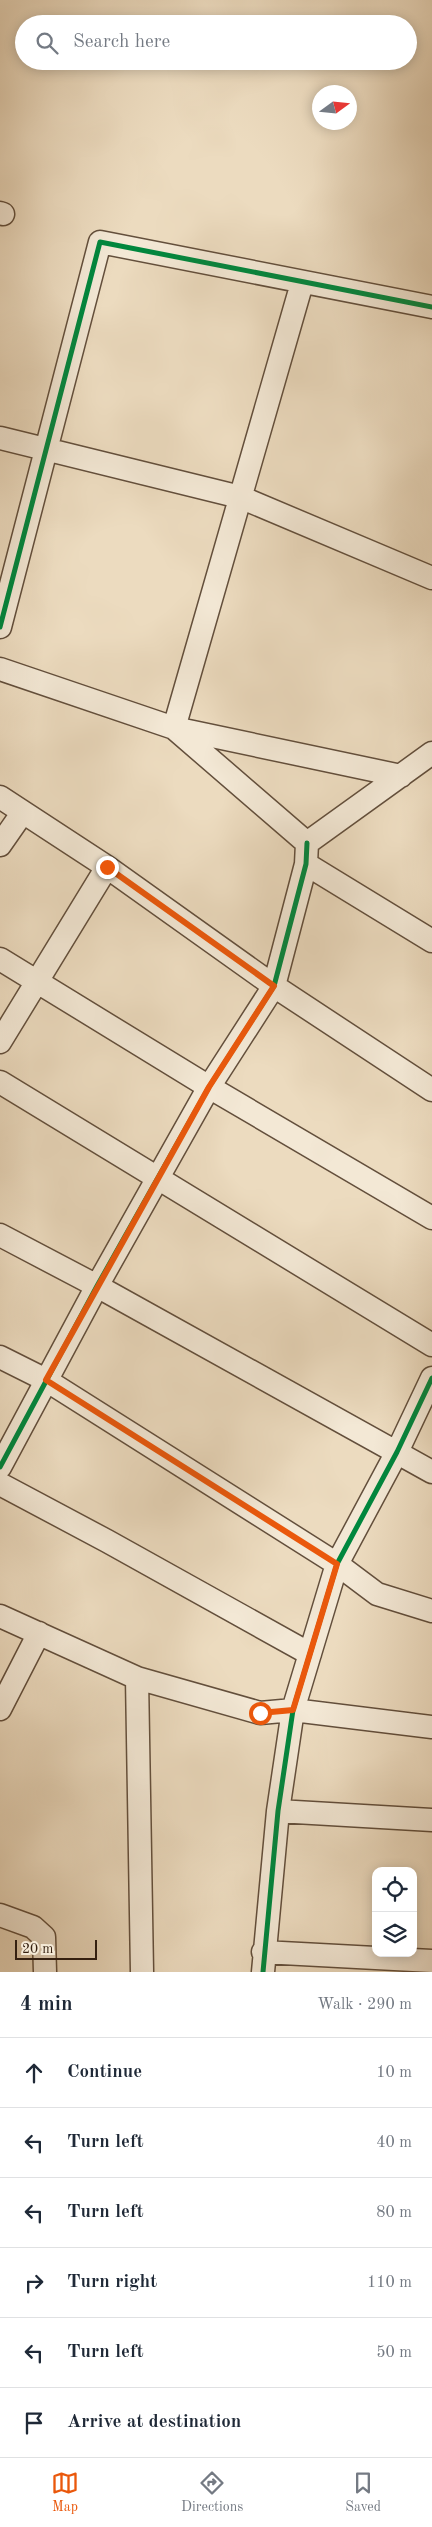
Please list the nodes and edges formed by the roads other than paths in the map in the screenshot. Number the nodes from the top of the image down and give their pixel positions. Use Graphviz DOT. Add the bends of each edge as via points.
graph roads {
  1 [pos="302,282"];
  2 [pos="432,307"];
  3 [pos="0,438"];
  4 [pos="47,448"];
  5 [pos="240,497"];
  6 [pos="432,578"];
  7 [pos="0,627"];
  8 [pos="0,669"];
  9 [pos="174,728"];
  10 [pos="432,753"];
  11 [pos="401,776"];
  12 [pos="0,797"];
  13 [pos="23,812"];
  14 [pos="0,845"];
  15 [pos="306,854"];
  16 [pos="107,867"];
  17 [pos="432,941"];
  18 [pos="0,958"];
  19 [pos="37,981"];
  20 [pos="274,986"];
  21 [pos="0,1042"];
  22 [pos="0,1082"];
  23 [pos="209,1087"];
  24 [pos="432,1090"];
  25 [pos="159,1179"];
  26 [pos="432,1218"];
  27 [pos="0,1235"];
  28 [pos="97,1286"];
  29 [pos="432,1345"];
  30 [pos="0,1357"];
  31 [pos="432,1378"];
  32 [pos="46,1380"];
  33 [pos="397,1452"];
  34 [pos="0,1467"];
  35 [pos="432,1472"];
  36 [pos="0,1484"];
  37 [pos="337,1564"];
  38 [pos="432,1611"];
  39 [pos="0,1616"];
  40 [pos="39,1633"];
  41 [pos="310,1654"];
  42 [pos="138,1678"];
  43 [pos="0,1709"];
  44 [pos="293,1710"];
  45 [pos="432,1727"];
  46 [pos="278,1811"];
  47 [pos="432,1820"];
  48 [pos="0,1915"];
  49 [pos="432,1961"];
  50 [pos="263,1962"];
  51 [pos="45,1972"];
  52 [pos="142,1972"];
  1 -- 2 [label="street"];
  1 -- 4 [label="street" via="100,242"];
  1 -- 5 [label="street"];
  3 -- 4 [label="street"];
  4 -- 5 [label="street"];
  4 -- 7 [label="street"];
  5 -- 6 [label="street"];
  5 -- 9 [label="street"];
  8 -- 9 [label="street"];
  9 -- 11 [label="street"];
  9 -- 15 [label="street"];
  10 -- 11 [label="street"];
  11 -- 15 [label="street"];
  12 -- 13 [label="street"];
  13 -- 14 [label="street"];
  13 -- 16 [label="street"];
  15 -- 17 [label="street"];
  15 -- 20 [label="street"];
  16 -- 19 [label="street"];
  16 -- 20 [label="street"];
  18 -- 19 [label="street"];
  19 -- 21 [label="street"];
  19 -- 23 [label="street"];
  20 -- 23 [label="street"];
  20 -- 24 [label="street"];
  22 -- 25 [label="street"];
  23 -- 25 [label="street"];
  23 -- 26 [label="street"];
  25 -- 28 [label="street"];
  25 -- 29 [label="street"];
  27 -- 28 [label="street"];
  28 -- 32 [label="street"];
  28 -- 33 [label="street"];
  30 -- 32 [label="street"];
  31 -- 33 [label="street"];
  32 -- 34 [label="street"];
  32 -- 37 [label="street"];
  33 -- 35 [label="street"];
  33 -- 37 [label="street"];
  36 -- 41 [label="street"];
  37 -- 38 [label="street" via="377,1594"];
  37 -- 41 [label="street"];
  39 -- 40 [label="street"];
  40 -- 42 [label="street"];
  40 -- 43 [label="street"];
  41 -- 44 [label="street"];
  42 -- 44 [label="street" via="260,1713"];
  42 -- 52 [label="street"];
  44 -- 45 [label="street"];
  44 -- 46 [label="street"];
  46 -- 47 [label="street"];
  46 -- 50 [label="street"];
  48 -- 51 [label="street" via="32,1927 44,1937"];
  49 -- 50 [label="street"];
}
